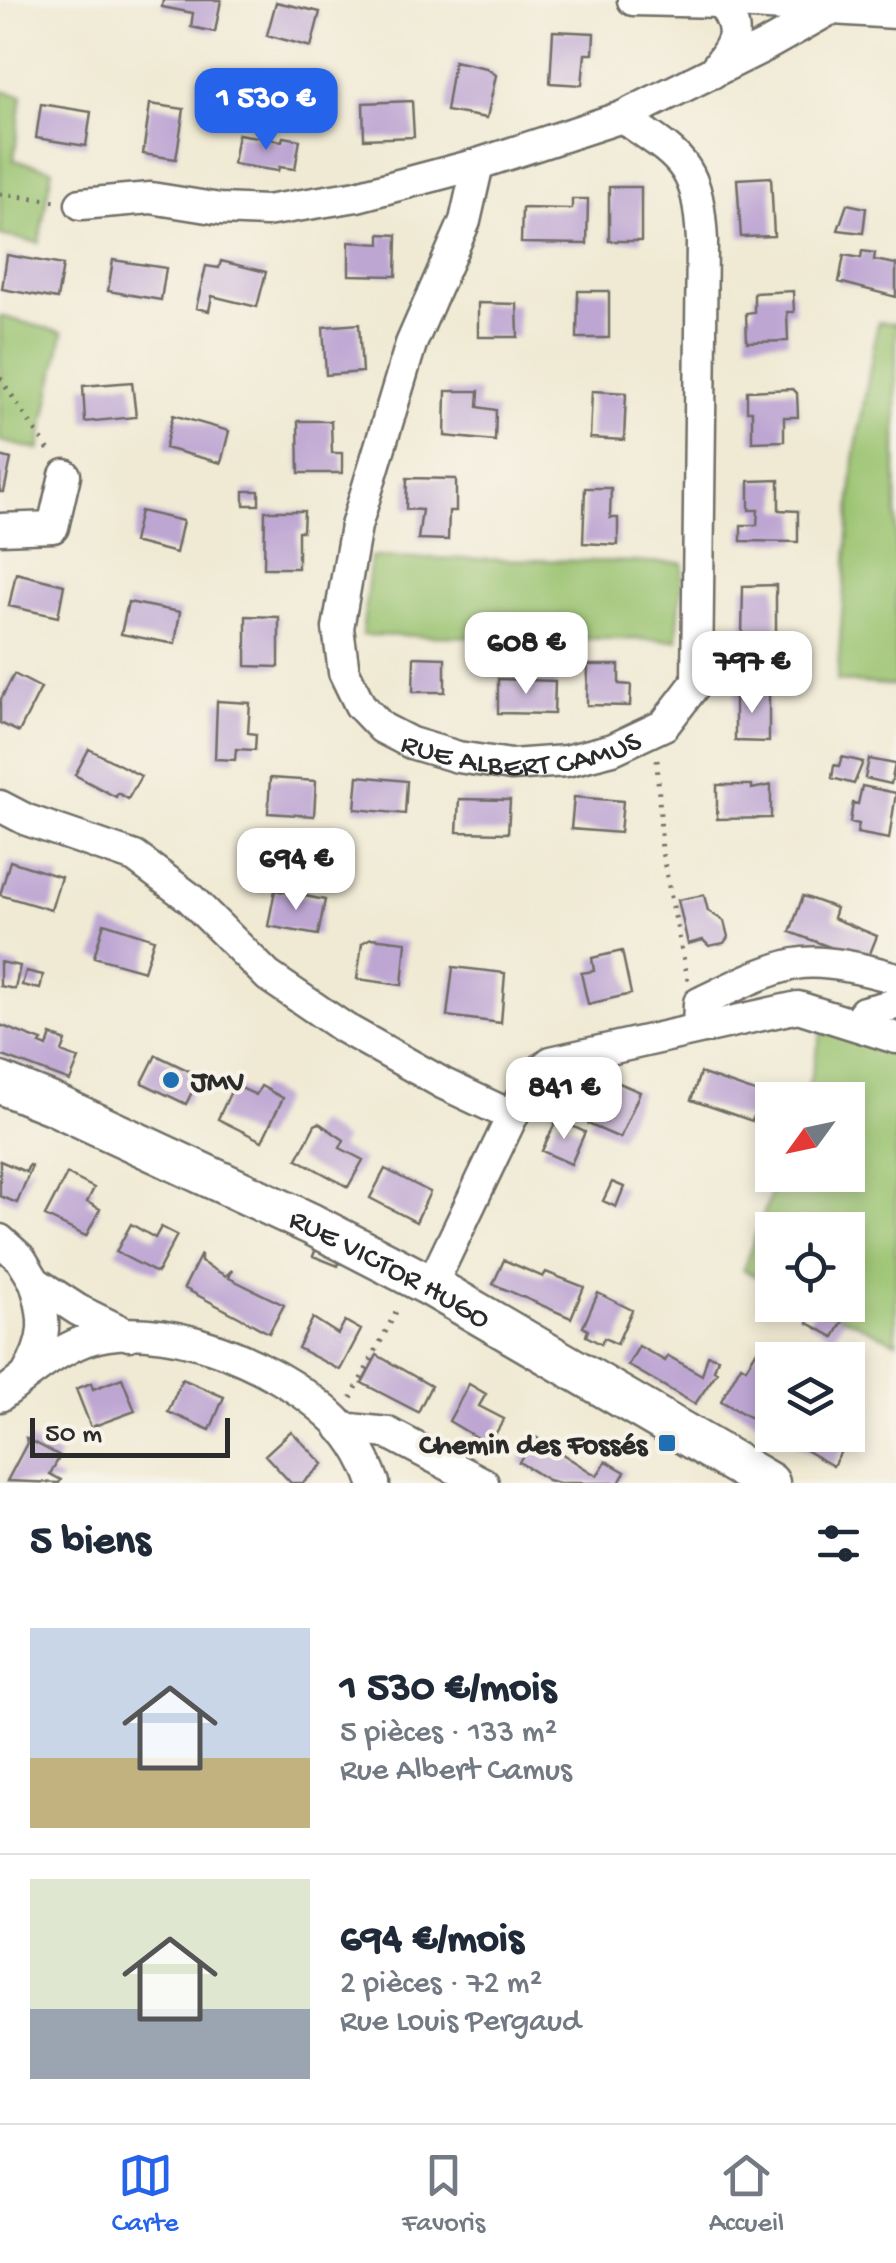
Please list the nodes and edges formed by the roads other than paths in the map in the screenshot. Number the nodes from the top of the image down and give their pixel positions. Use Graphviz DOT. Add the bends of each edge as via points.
graph roads {
  1 [pos="633,0"];
  2 [pos="721,2"];
  3 [pos="829,10"];
  4 [pos="896,13"];
  5 [pos="711,74"];
  6 [pos="622,117"];
  7 [pos="478,164"];
  8 [pos="80,204"];
  9 [pos="66,475"];
  10 [pos="0,529"];
  11 [pos="0,806"];
  12 [pos="896,978"];
  13 [pos="896,1004"];
  14 [pos="856,1024"];
  15 [pos="698,1028"];
  16 [pos="896,1038"];
  17 [pos="0,1083"];
  18 [pos="512,1116"];
  19 [pos="0,1240"];
  20 [pos="422,1281"];
  21 [pos="36,1282"];
  22 [pos="129,1335"];
  23 [pos="12,1387"];
  24 [pos="0,1411"];
  25 [pos="339,1426"];
  26 [pos="374,1483"];
  27 [pos="483,1483"];
  28 [pos="768,1483"];
  1 -- 2 [label="street"];
  2 -- 3 [label="street"];
  2 -- 5 [label="street" via="733,18 734,44"];
  3 -- 4 [label="street"];
  3 -- 5 [label="street"];
  5 -- 6 [label="street"];
  6 -- 7 [label="street"];
  6 -- 7 [label="street, RUE ALBERT CAMUS" via="672,151 700,198 696,682 664,725 613,750 566,761 511,765 411,744 382,728 344,672 338,628 356,526 411,344 465,220"];
  7 -- 8 [label="street" via="357,196 266,211 151,198"];
  9 -- 10 [label="street" via="53,527"];
  11 -- 18 [label="street" via="135,857 190,898 268,976 344,1028"];
  12 -- 15 [label="street" via="797,963 699,1003"];
  13 -- 14 [label="street" via="864,1012"];
  14 -- 15 [label="street" via="798,1008"];
  14 -- 16 [label="street"];
  15 -- 18 [label="street" via="551,1062 530,1079"];
  17 -- 20 [label="main road, RUE VICTOR HUGO"];
  18 -- 20 [label="street"];
  19 -- 21 [label="street"];
  20 -- 28 [label="main road, RUE VICTOR HUGO"];
  21 -- 22 [label="street"];
  21 -- 23 [label="street" via="45,1314 40,1352"];
  22 -- 23 [label="street" via="87,1340"];
  22 -- 25 [label="street" via="182,1338 225,1351 286,1382"];
  23 -- 24 [label="street"];
  25 -- 26 [label="street" via="359,1449"];
  25 -- 27 [label="street" via="388,1433"];
}
